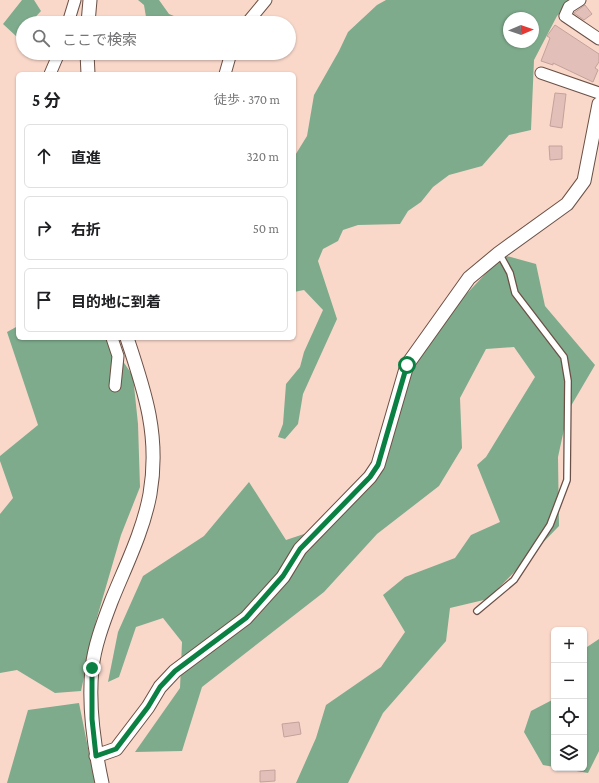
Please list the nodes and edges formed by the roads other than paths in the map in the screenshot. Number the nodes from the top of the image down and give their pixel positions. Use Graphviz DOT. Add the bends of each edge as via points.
graph roads {
  1 [pos="75,0"];
  2 [pos="90,0"];
  3 [pos="266,0"];
  4 [pos="580,0"];
  5 [pos="70,16"];
  6 [pos="89,16"];
  7 [pos="253,16"];
  8 [pos="599,39"];
  9 [pos="56,60"];
  10 [pos="87,60"];
  11 [pos="229,60"];
  12 [pos="51,72"];
  13 [pos="88,72"];
  14 [pos="226,72"];
  15 [pos="541,73"];
  16 [pos="599,93"];
  17 [pos="599,104"];
  18 [pos="499,253"];
  19 [pos="113,340"];
  20 [pos="128,340"];
  21 [pos="115,386"];
  22 [pos="477,611"];
  23 [pos="96,756"];
  24 [pos="102,783"];
  1 -- 5 [label="street"];
  2 -- 6 [label="street"];
  3 -- 7 [label="street"];
  4 -- 8 [label="street" via="570,7 565,16"];
  9 -- 12 [label="street"];
  10 -- 13 [label="street"];
  11 -- 14 [label="street"];
  15 -- 16 [label="street"];
  17 -- 18 [label="street" via="584,181 567,204"];
  18 -- 22 [label="lane" via="510,273 515,293 564,357 568,381 567,480 550,526 514,580"];
  18 -- 23 [label="street" via="469,278 407,365 378,465 370,477 300,549 283,576 246,618 175,671 160,687 116,749"];
  19 -- 21 [label="street" via="118,356"];
  20 -- 23 [label="street" via="151,415 151,486 140,531 100,634 92,668 92,719"];
  23 -- 24 [label="street"];
}
